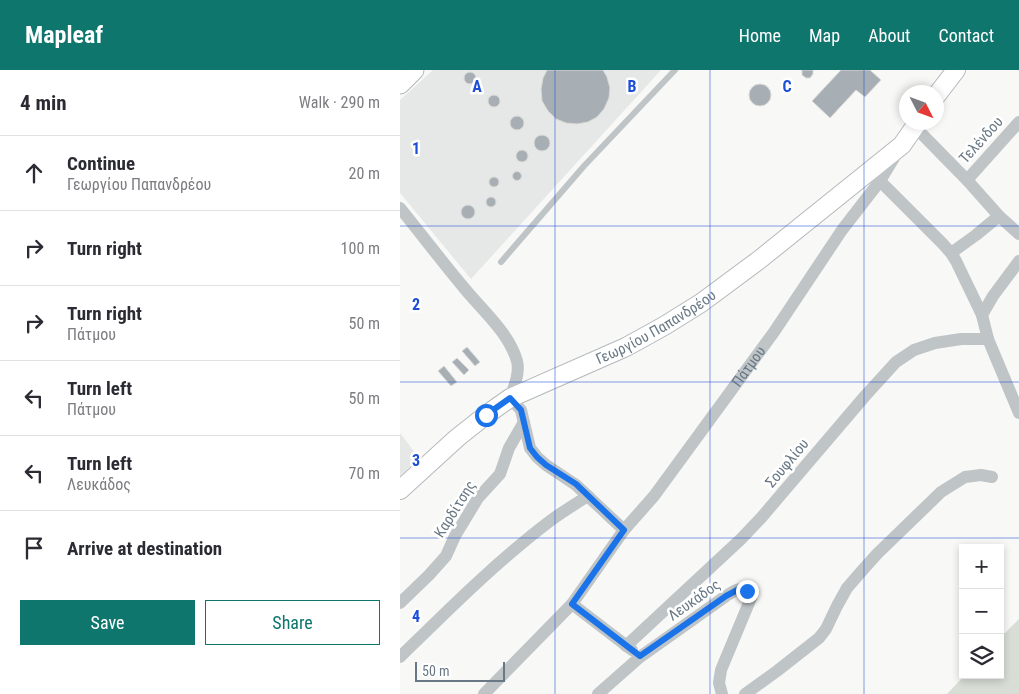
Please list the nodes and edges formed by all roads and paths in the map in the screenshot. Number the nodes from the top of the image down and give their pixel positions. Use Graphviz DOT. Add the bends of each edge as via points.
graph roads {
  1 [pos="414,70"];
  2 [pos="675,70"];
  3 [pos="956,70"];
  4 [pos="400,84"];
  5 [pos="944,86"];
  6 [pos="1019,122"];
  7 [pos="912,130"];
  8 [pos="921,130"];
  9 [pos="902,145"];
  10 [pos="967,180"];
  11 [pos="880,181"];
  12 [pos="400,208"];
  13 [pos="999,216"];
  14 [pos="1019,234"];
  15 [pos="951,253"];
  16 [pos="1019,261"];
  17 [pos="502,262"];
  18 [pos="982,315"];
  19 [pos="988,339"];
  20 [pos="510,398"];
  21 [pos="1019,413"];
  22 [pos="524,422"];
  23 [pos="992,477"];
  24 [pos="400,490"];
  25 [pos="588,496"];
  26 [pos="624,530"];
  27 [pos="400,603"];
  28 [pos="572,604"];
  29 [pos="626,646"];
  30 [pos="640,656"];
  31 [pos="400,657"];
  32 [pos="484,694"];
  33 [pos="598,694"];
  34 [pos="722,694"];
  35 [pos="745,694"];
  1 -- 4 [label="main road"];
  2 -- 17 [label="lane" via="584,166"];
  3 -- 5 [label="street"];
  6 -- 10 [label="street, Τελένδου"];
  7 -- 9 [label="street, Πάτμου"];
  8 -- 10 [label="street"];
  9 -- 11 [label="street, Πάτμου"];
  9 -- 20 [label="street, Γεωργίου Παπανδρέου" via="701,304 626,347"];
  10 -- 13 [label="street"];
  11 -- 15 [label="street"];
  11 -- 26 [label="street, Πάτμου" via="654,496"];
  12 -- 20 [label="street" via="509,343 517,362 517,380"];
  13 -- 14 [label="street"];
  13 -- 15 [label="street"];
  15 -- 18 [label="street"];
  16 -- 18 [label="street"];
  18 -- 19 [label="street"];
  19 -- 21 [label="street"];
  19 -- 29 [label="street, Σουφλίου" via="935,343 914,350 896,362 762,518"];
  20 -- 22 [label="street" via="521,410"];
  20 -- 24 [label="street, Γεωργίου Παπανδρέου" via="457,438"];
  22 -- 25 [label="street" via="530,448 537,457"];
  22 -- 27 [label="street, Καρδίτσης" via="509,448 500,474 478,498 446,556"];
  23 -- 35 [label="street" via="965,477 941,492 847,588 819,638"];
  25 -- 26 [label="street"];
  25 -- 31 [label="street" via="526,540"];
  26 -- 28 [label="street, Πάτμου"];
  28 -- 29 [label="street"];
  28 -- 32 [label="street, Πάτμου"];
  29 -- 30 [label="street"];
  30 -- 33 [label="street, Λευκάδος"];
  30 -- 34 [label="street, Λευκάδος" via="726,596 739,589 747,591 751,598 720,670"];
}
